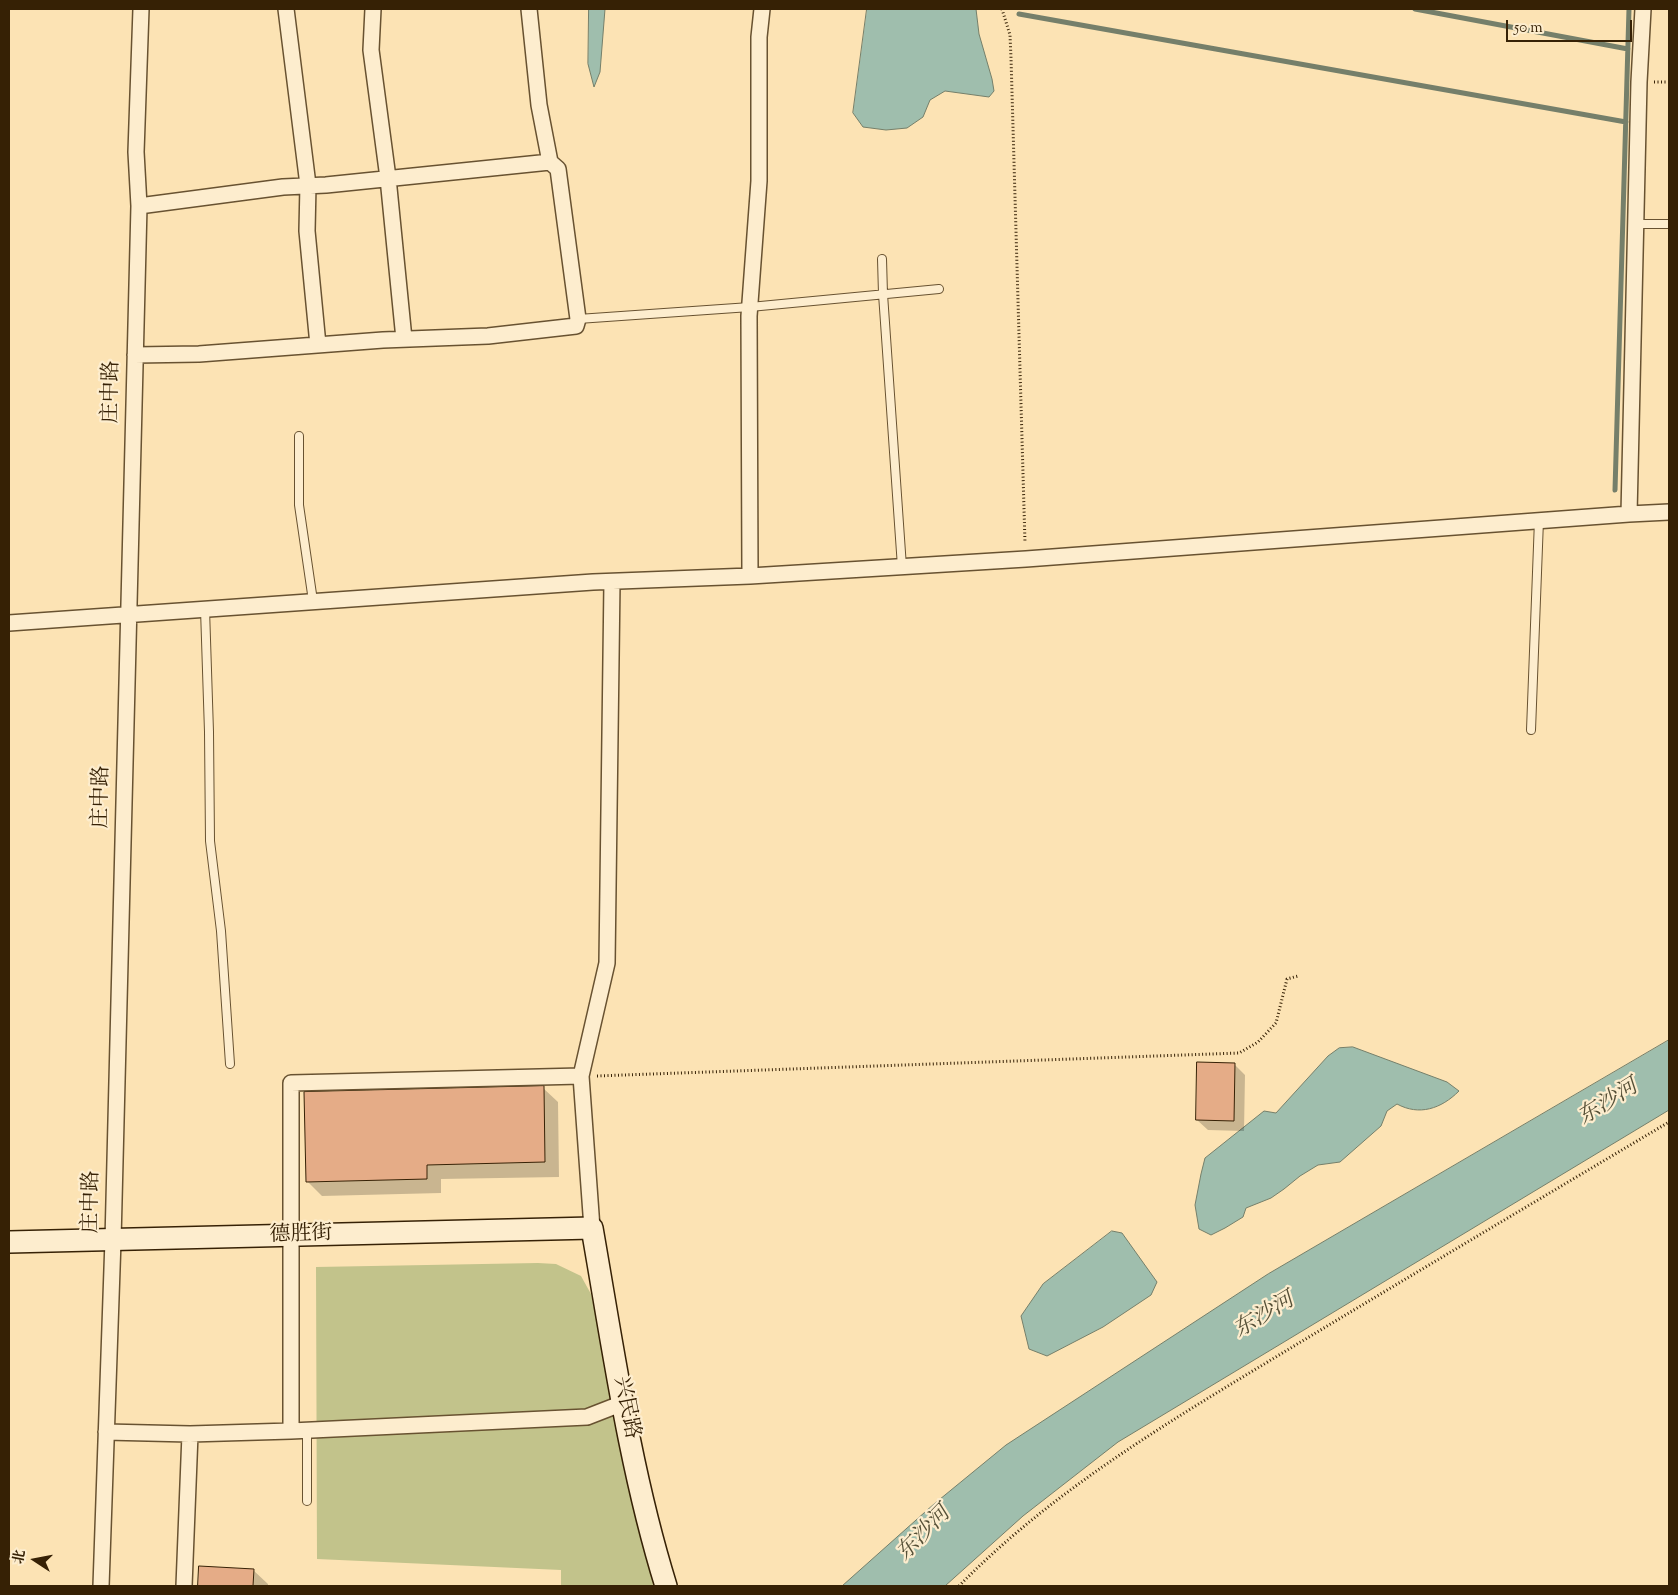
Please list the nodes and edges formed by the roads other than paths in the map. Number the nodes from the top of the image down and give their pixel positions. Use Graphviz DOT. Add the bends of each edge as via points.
graph roads {
  1 [pos="141,9"];
  2 [pos="286,9"];
  3 [pos="372,9"];
  4 [pos="529,9"];
  5 [pos="762,9"];
  6 [pos="1643,9"];
  7 [pos="550,162"];
  8 [pos="388,178"];
  9 [pos="308,184"];
  10 [pos="139,206"];
  11 [pos="1636,224"];
  12 [pos="1669,224"];
  13 [pos="882,259"];
  14 [pos="939,289"];
  15 [pos="883,294"];
  16 [pos="750,307"];
  17 [pos="578,319"];
  18 [pos="404,339"];
  19 [pos="318,345"];
  20 [pos="136,355"];
  21 [pos="299,436"];
  22 [pos="1669,512"];
  23 [pos="1629,514"];
  24 [pos="1539,520"];
  25 [pos="902,567"];
  26 [pos="750,576"];
  27 [pos="612,582"];
  28 [pos="313,601"];
  29 [pos="205,609"];
  30 [pos="129,614"];
  31 [pos="9,623"];
  32 [pos="1531,730"];
  33 [pos="230,1064"];
  34 [pos="581,1076"];
  35 [pos="592,1228"];
  36 [pos="291,1236"];
  37 [pos="113,1240"];
  38 [pos="9,1242"];
  39 [pos="623,1403"];
  40 [pos="307,1430"];
  41 [pos="291,1431"];
  42 [pos="106,1432"];
  43 [pos="190,1434"];
  44 [pos="307,1501"];
  45 [pos="101,1586"];
  46 [pos="184,1586"];
  47 [pos="666,1586"];
  1 -- 10 [label="street, 庄中路" via="136,152"];
  2 -- 9 [label="street"];
  3 -- 8 [label="street" via="372,50"];
  4 -- 7 [label="street" via="539,106"];
  5 -- 16 [label="street" via="759,37 759,181"];
  6 -- 11 [label="street"];
  7 -- 8 [label="street"];
  7 -- 17 [label="street" via="558,169"];
  8 -- 9 [label="street"];
  8 -- 18 [label="street"];
  9 -- 10 [label="street"];
  9 -- 19 [label="street" via="306,231"];
  10 -- 20 [label="street, 庄中路"];
  11 -- 12 [label="lane"];
  11 -- 23 [label="street"];
  13 -- 15 [label="lane"];
  14 -- 15 [label="lane"];
  15 -- 16 [label="lane"];
  15 -- 25 [label="lane"];
  16 -- 17 [label="lane"];
  16 -- 26 [label="street"];
  17 -- 18 [label="street" via="576,326 488,336"];
  18 -- 19 [label="street"];
  19 -- 20 [label="street"];
  20 -- 30 [label="street, 庄中路"];
  21 -- 28 [label="lane" via="299,505"];
  22 -- 23 [label="street"];
  23 -- 24 [label="street"];
  24 -- 25 [label="street"];
  24 -- 32 [label="lane"];
  25 -- 26 [label="street"];
  26 -- 27 [label="street"];
  27 -- 28 [label="street"];
  27 -- 34 [label="street" via="607,963"];
  28 -- 29 [label="street"];
  29 -- 30 [label="street"];
  29 -- 33 [label="lane" via="210,841 221,931"];
  30 -- 31 [label="street"];
  30 -- 37 [label="street, 庄中路"];
  34 -- 35 [label="street"];
  34 -- 36 [label="street" via="291,1082"];
  35 -- 36 [label="street, 德胜街"];
  35 -- 39 [label="street, 兴民路"];
  36 -- 37 [label="street, 德胜街"];
  36 -- 41 [label="street"];
  37 -- 38 [label="street, 德胜街"];
  37 -- 42 [label="street, 庄中路"];
  39 -- 40 [label="street" via="587,1417"];
  39 -- 47 [label="street, 兴民路" via="652,1540"];
  40 -- 41 [label="street"];
  40 -- 44 [label="lane"];
  41 -- 43 [label="street"];
  42 -- 43 [label="street"];
  42 -- 45 [label="street, 庄中路"];
  43 -- 46 [label="street"];
}
